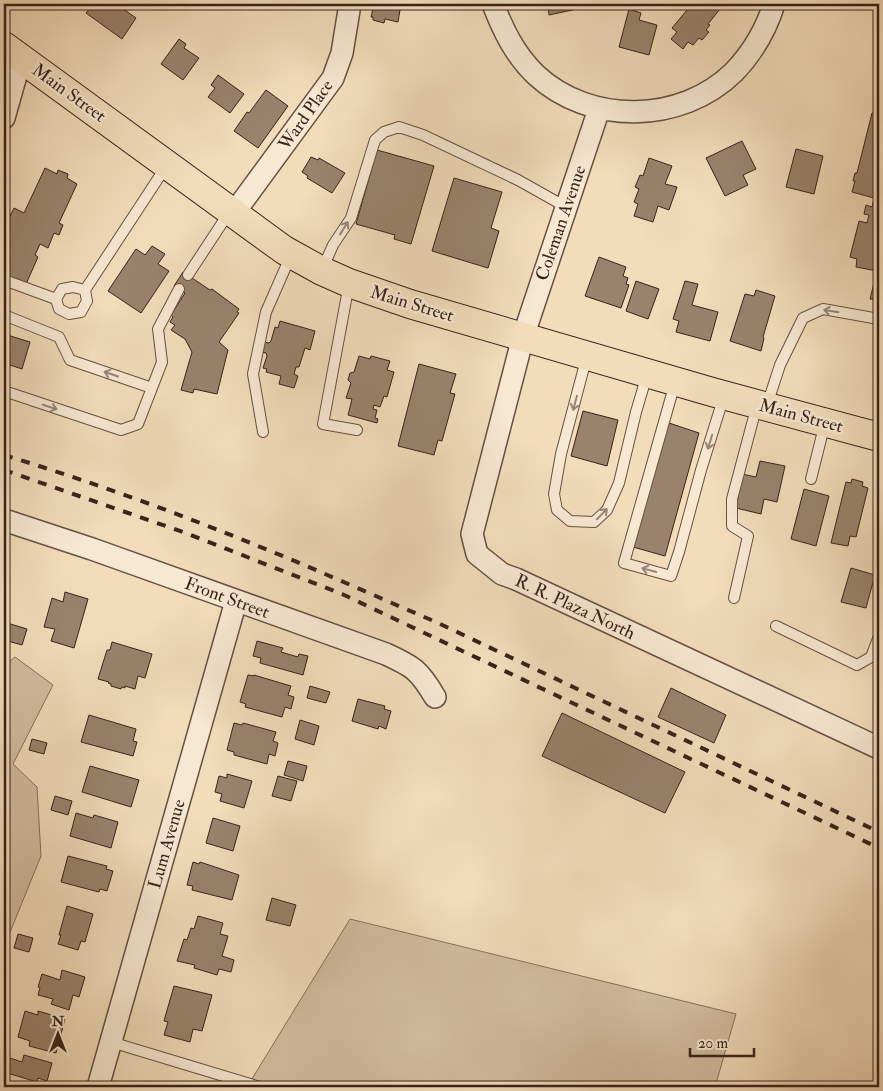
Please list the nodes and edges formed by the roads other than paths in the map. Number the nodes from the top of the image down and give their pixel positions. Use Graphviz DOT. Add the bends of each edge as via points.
graph roads {
  1 [pos="350,4"];
  2 [pos="493,4"];
  3 [pos="774,4"];
  4 [pos="12,52"];
  5 [pos="599,109"];
  6 [pos="4,118"];
  7 [pos="167,165"];
  8 [pos="566,207"];
  9 [pos="232,212"];
  10 [pos="291,254"];
  11 [pos="322,272"];
  12 [pos="188,275"];
  13 [pos="4,280"];
  14 [pos="349,283"];
  15 [pos="178,289"];
  16 [pos="85,290"];
  17 [pos="56,299"];
  18 [pos="4,315"];
  19 [pos="879,319"];
  20 [pos="523,336"];
  21 [pos="588,356"];
  22 [pos="648,373"];
  23 [pos="676,381"];
  24 [pos="152,388"];
  25 [pos="4,391"];
  26 [pos="724,395"];
  27 [pos="762,405"];
  28 [pos="825,422"];
  29 [pos="357,430"];
  30 [pos="263,432"];
  31 [pos="879,437"];
  32 [pos="811,478"];
  33 [pos="4,520"];
  34 [pos="734,598"];
  35 [pos="236,601"];
  36 [pos="776,626"];
  37 [pos="879,636"];
  38 [pos="435,697"];
  39 [pos="879,748"];
  40 [pos="111,1042"];
  41 [pos="98,1087"];
  42 [pos="260,1087"];
  1 -- 9 [label="street, Ward Place" via="342,53 333,78"];
  2 -- 5 [label="street" via="517,53 536,75 558,92"];
  3 -- 5 [label="street" via="767,25 752,50 733,72 698,97 657,110 628,113"];
  4 -- 6 [label="street"];
  4 -- 7 [label="main road, Main Street"];
  5 -- 8 [label="street, Coleman Avenue"];
  7 -- 9 [label="main road, Main Street"];
  7 -- 16 [label="lane"];
  11 -- 8 [label="lane, one-way" via="333,246 351,218 375,140 384,132 399,127 518,180"];
  8 -- 20 [label="street, Coleman Avenue"];
  9 -- 10 [label="main road, Main Street"];
  9 -- 12 [label="lane"];
  10 -- 11 [label="main road, Main Street"];
  10 -- 30 [label="lane" via="266,312 253,374"];
  11 -- 14 [label="main road, Main Street"];
  13 -- 17 [label="lane"];
  14 -- 20 [label="main road, Main Street"];
  14 -- 29 [label="lane" via="323,424"];
  15 -- 24 [label="lane" via="158,329 162,362"];
  16 -- 17 [label="lane" via="62,289"];
  16 -- 17 [label="lane" via="87,301 81,312 69,314 59,309"];
  24 -- 18 [label="lane, one-way" via="70,360 59,337"];
  19 -- 27 [label="lane, one-way" via="823,309 803,318"];
  20 -- 21 [label="main road, Main Street"];
  20 -- 39 [label="street, R. R. Plaza North" via="472,534 477,554 502,574"];
  21 -- 22 [label="main road, Main Street"];
  21 -- 22 [label="lane, one-way" via="554,494 557,510 570,522 594,522 607,510 620,483"];
  22 -- 23 [label="main road, Main Street"];
  23 -- 26 [label="main road, Main Street"];
  26 -- 23 [label="lane, one-way" via="671,576 624,563"];
  25 -- 24 [label="lane, one-way" via="121,430 138,424"];
  26 -- 27 [label="main road, Main Street"];
  27 -- 28 [label="main road, Main Street"];
  27 -- 34 [label="lane" via="732,499 732,526 748,536"];
  28 -- 31 [label="main road, Main Street"];
  28 -- 32 [label="lane"];
  33 -- 35 [label="street, Front Street"];
  35 -- 38 [label="street, Front Street" via="410,665 424,678"];
  35 -- 40 [label="street, Lum Avenue"];
  36 -- 37 [label="lane" via="858,664 871,657"];
  40 -- 41 [label="street, Lum Avenue"];
  40 -- 42 [label="lane"];
}
